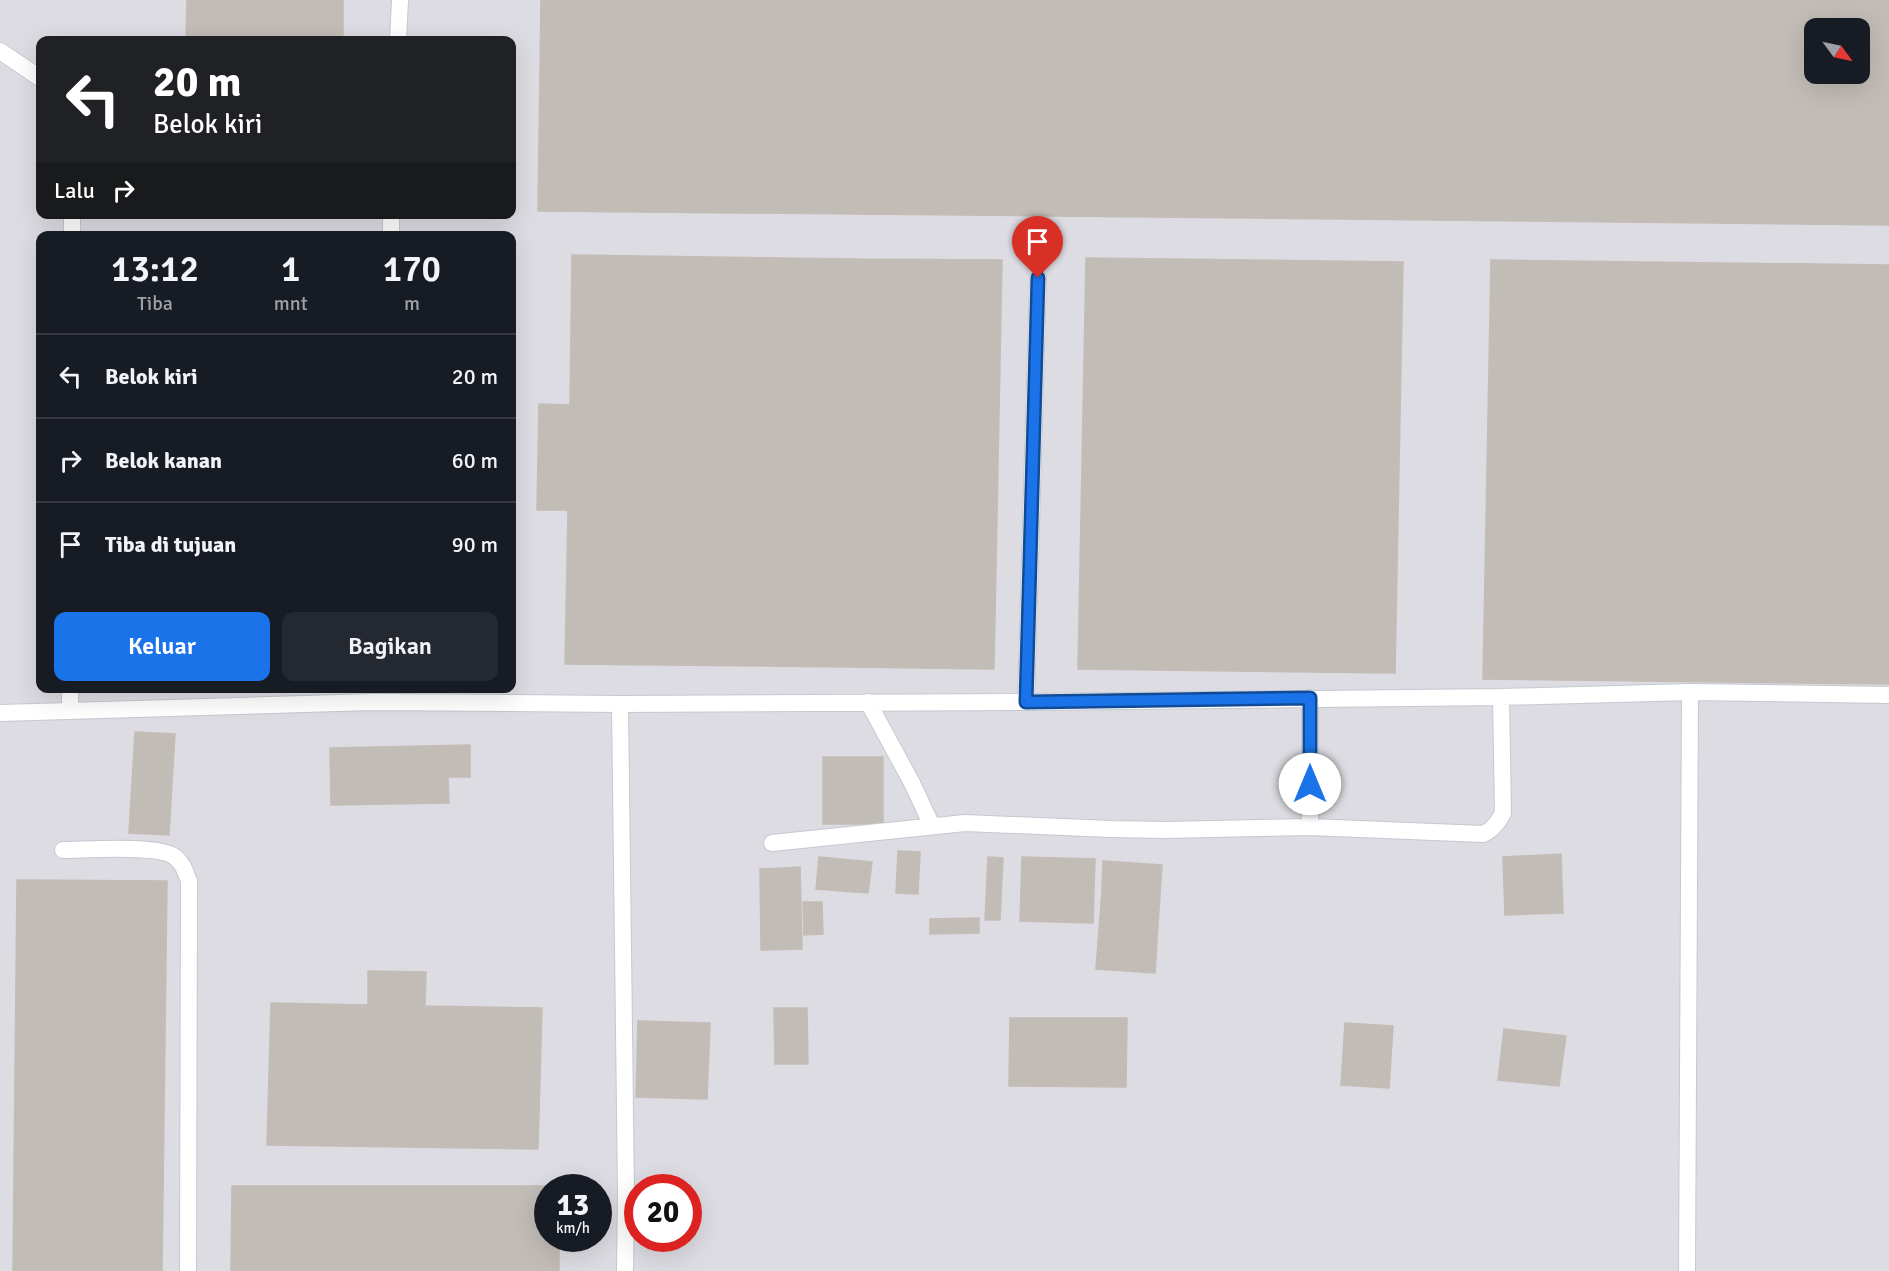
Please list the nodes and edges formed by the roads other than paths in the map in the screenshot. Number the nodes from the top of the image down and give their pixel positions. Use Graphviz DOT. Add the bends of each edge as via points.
graph roads {
  1 [pos="400,0"];
  2 [pos="398,36"];
  3 [pos="0,51"];
  4 [pos="36,75"];
  5 [pos="1038,278"];
  6 [pos="1690,692"];
  7 [pos="70,693"];
  8 [pos="372,695"];
  9 [pos="1889,695"];
  10 [pos="1501,697"];
  11 [pos="1310,698"];
  12 [pos="868,702"];
  13 [pos="1026,702"];
  14 [pos="620,704"];
  15 [pos="70,710"];
  16 [pos="0,713"];
  17 [pos="932,826"];
  18 [pos="1310,827"];
  19 [pos="772,843"];
  20 [pos="63,850"];
  21 [pos="188,1271"];
  22 [pos="625,1271"];
  23 [pos="1687,1271"];
  1 -- 2 [label="lane"];
  3 -- 4 [label="lane"];
  5 -- 13 [label="lane"];
  6 -- 9 [label="lane"];
  6 -- 10 [label="lane"];
  6 -- 23 [label="lane"];
  7 -- 15 [label="lane"];
  8 -- 14 [label="lane"];
  8 -- 15 [label="lane"];
  10 -- 11 [label="lane"];
  10 -- 18 [label="lane" via="1503,813 1489,831 1483,834"];
  11 -- 13 [label="lane"];
  11 -- 18 [label="lane"];
  12 -- 13 [label="lane"];
  12 -- 14 [label="lane"];
  12 -- 17 [label="lane"];
  14 -- 22 [label="lane"];
  15 -- 16 [label="lane"];
  17 -- 18 [label="lane" via="965,823 1165,830"];
  17 -- 19 [label="lane"];
  20 -- 21 [label="lane" via="157,849 173,855 183,865 189,881"];
}
